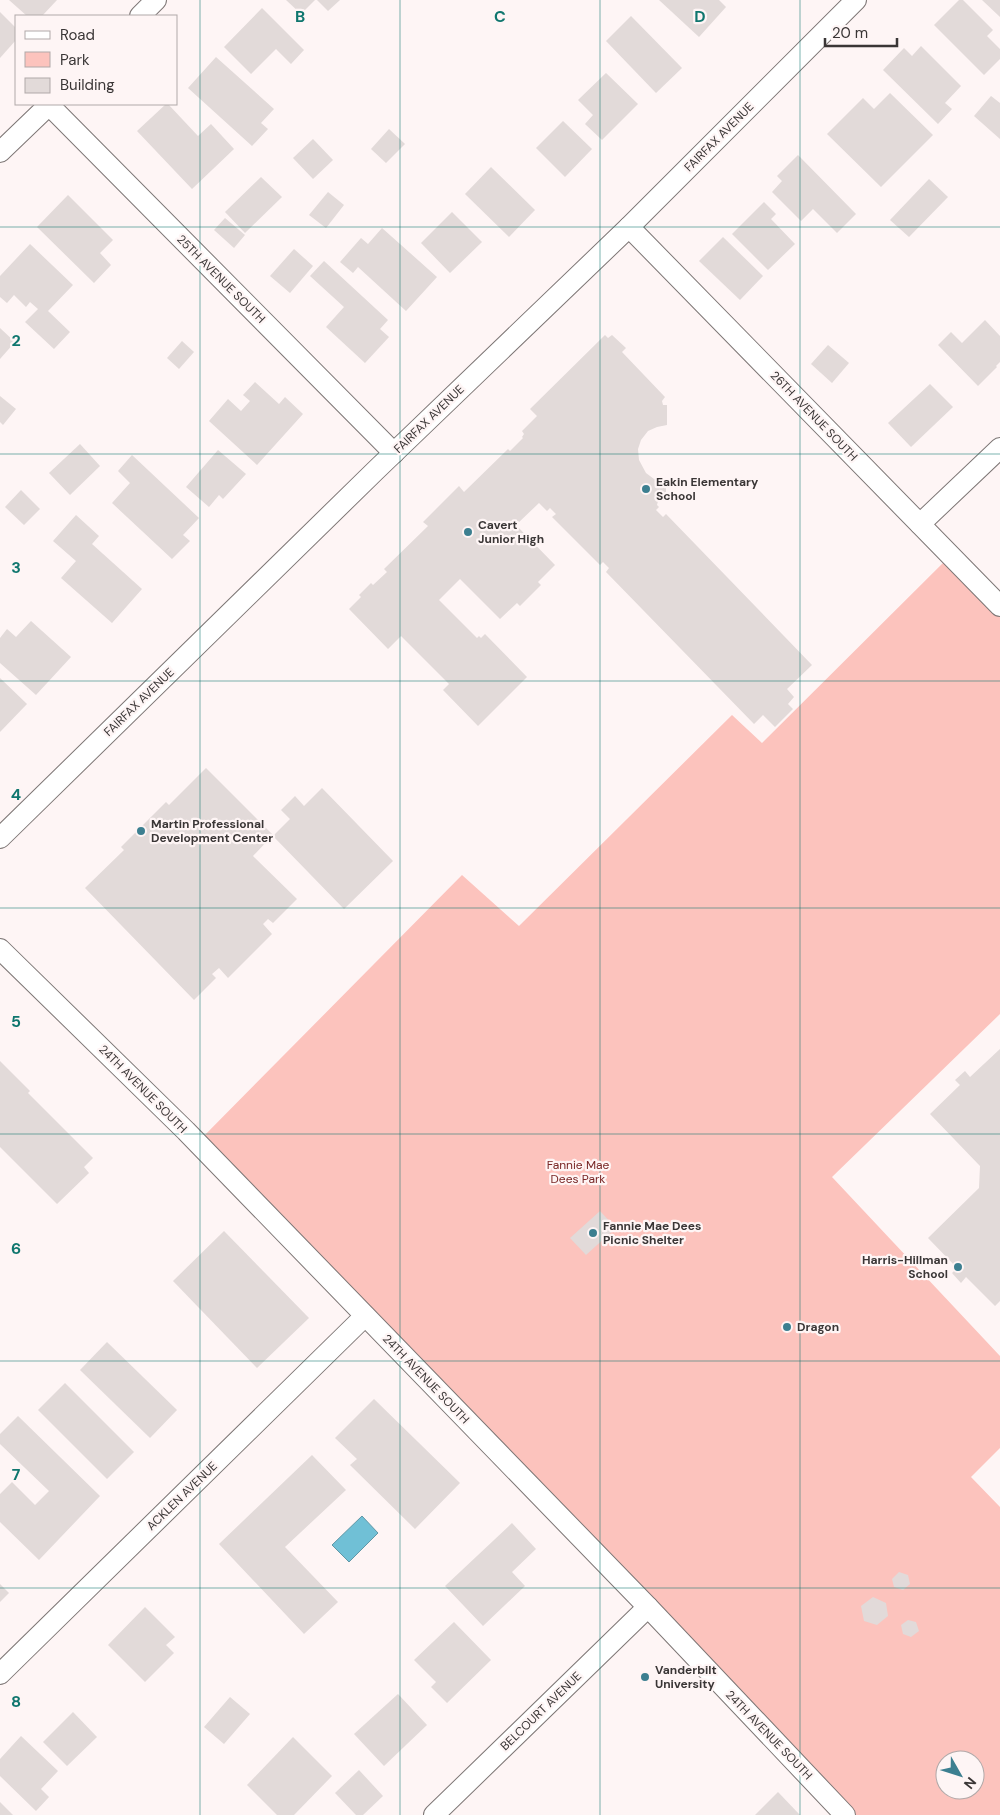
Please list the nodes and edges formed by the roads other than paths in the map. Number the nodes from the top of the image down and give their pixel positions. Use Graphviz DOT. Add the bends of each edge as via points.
graph roads {
  1 [pos="156,0"];
  2 [pos="856,0"];
  3 [pos="141,15"];
  4 [pos="49,105"];
  5 [pos="51,105"];
  6 [pos="0,152"];
  7 [pos="629,227"];
  8 [pos="1000,448"];
  9 [pos="394,453"];
  10 [pos="920,524"];
  11 [pos="1000,606"];
  12 [pos="0,838"];
  13 [pos="0,949"];
  14 [pos="364,1316"];
  15 [pos="648,1607"];
  16 [pos="0,1674"];
  17 [pos="434,1815"];
  18 [pos="846,1815"];
  1 -- 3 [label="street"];
  2 -- 7 [label="street, FAIRFAX AVENUE"];
  4 -- 6 [label="street"];
  5 -- 9 [label="street, 25TH AVENUE SOUTH"];
  7 -- 9 [label="street, FAIRFAX AVENUE"];
  7 -- 10 [label="street, 26TH AVENUE SOUTH"];
  8 -- 10 [label="street"];
  9 -- 12 [label="street, FAIRFAX AVENUE"];
  10 -- 11 [label="street, 26TH AVENUE SOUTH"];
  13 -- 14 [label="street, 24TH AVENUE SOUTH" via="177,1123"];
  14 -- 15 [label="street, 24TH AVENUE SOUTH"];
  14 -- 16 [label="street, ACKLEN AVENUE"];
  15 -- 17 [label="street, BELCOURT AVENUE"];
  15 -- 18 [label="street, 24TH AVENUE SOUTH"];
}
